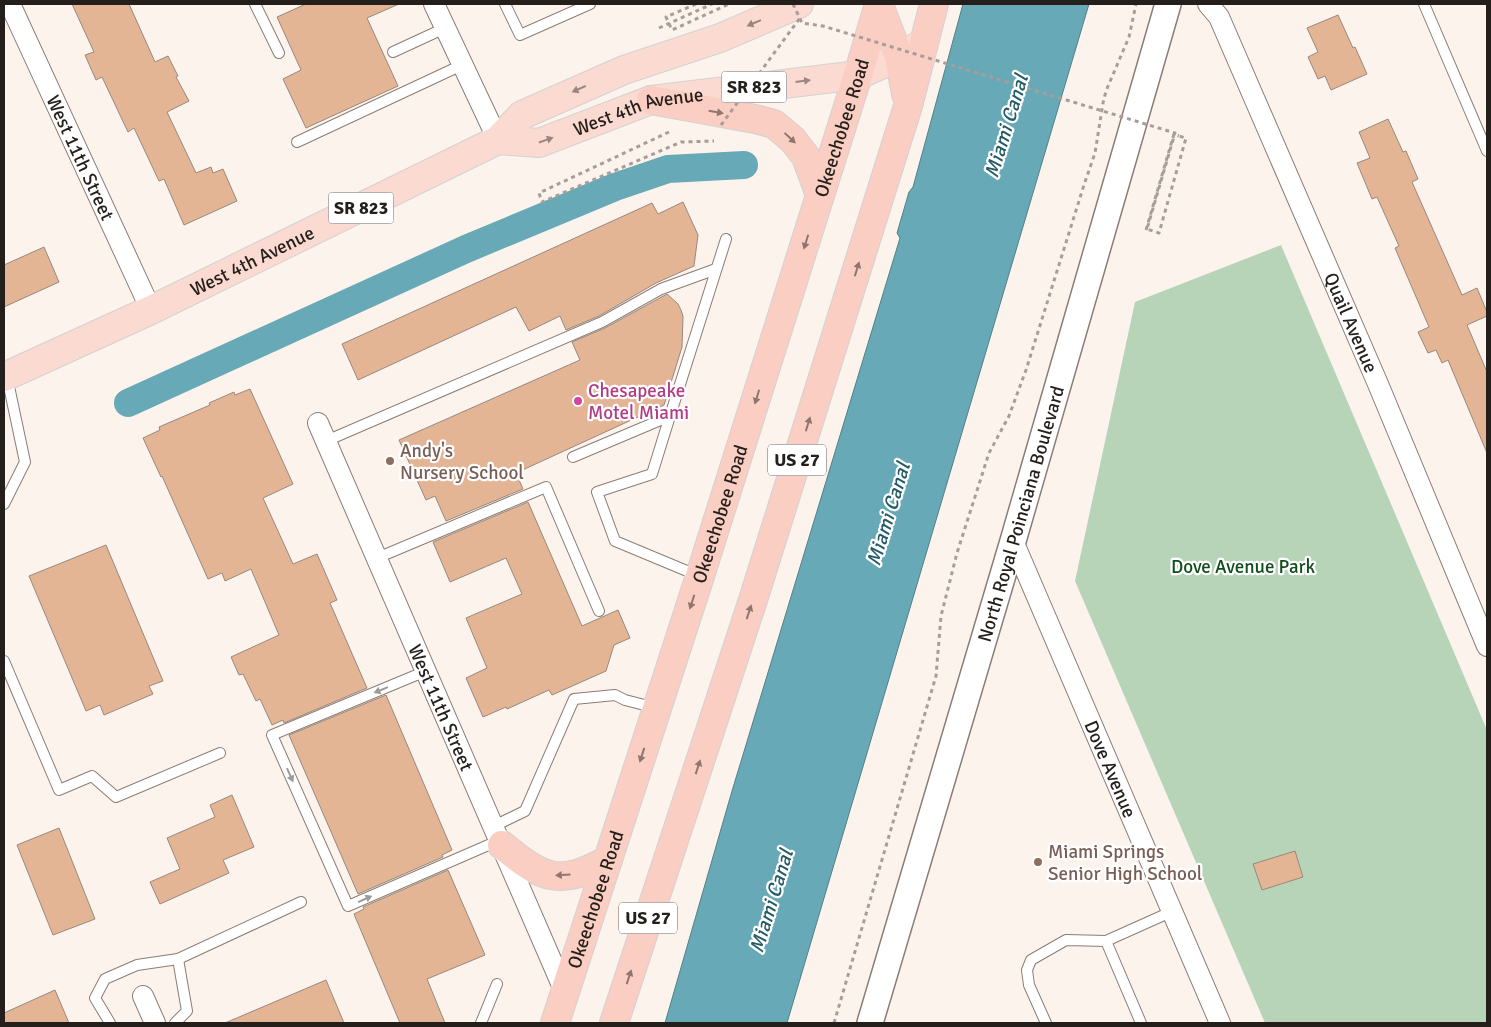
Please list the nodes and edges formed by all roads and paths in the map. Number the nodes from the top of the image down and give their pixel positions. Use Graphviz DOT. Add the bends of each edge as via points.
graph roads {
  1 [pos="10,4"];
  2 [pos="255,4"];
  3 [pos="434,4"];
  4 [pos="505,4"];
  5 [pos="590,4"];
  6 [pos="696,4"];
  7 [pos="712,4"];
  8 [pos="729,4"];
  9 [pos="793,4"];
  10 [pos="934,4"];
  11 [pos="1136,4"];
  12 [pos="1168,4"];
  13 [pos="1208,4"];
  14 [pos="1424,4"];
  15 [pos="879,5"];
  16 [pos="799,11"];
  17 [pos="665,25"];
  18 [pos="445,28"];
  19 [pos="923,44"];
  20 [pos="393,52"];
  21 [pos="278,53"];
  22 [pos="899,57"];
  23 [pos="462,64"];
  24 [pos="858,75"];
  25 [pos="651,100"];
  26 [pos="908,106"];
  27 [pos="712,125"];
  28 [pos="677,128"];
  29 [pos="498,140"];
  30 [pos="297,142"];
  31 [pos="682,142"];
  32 [pos="1487,151"];
  33 [pos="820,195"];
  34 [pos="1146,230"];
  35 [pos="726,238"];
  36 [pos="716,268"];
  37 [pos="151,310"];
  38 [pos="5,377"];
  39 [pos="670,416"];
  40 [pos="322,432"];
  41 [pos="573,457"];
  42 [pos="4,504"];
  43 [pos="1013,541"];
  44 [pos="377,558"];
  45 [pos="700,576"];
  46 [pos="599,611"];
  47 [pos="1481,616"];
  48 [pos="1487,646"];
  49 [pos="4,661"];
  50 [pos="426,671"];
  51 [pos="657,708"];
  52 [pos="220,753"];
  53 [pos="498,837"];
  54 [pos="608,860"];
  55 [pos="301,902"];
  56 [pos="1173,911"];
  57 [pos="1106,941"];
  58 [pos="178,959"];
  59 [pos="497,984"];
  60 [pos="565,992"];
  61 [pos="143,996"];
  62 [pos="110,1023"];
  63 [pos="155,1023"];
  64 [pos="175,1023"];
  65 [pos="481,1023"];
  66 [pos="555,1023"];
  67 [pos="578,1023"];
  68 [pos="614,1023"];
  69 [pos="834,1023"];
  70 [pos="870,1023"];
  71 [pos="1046,1023"];
  72 [pos="1141,1023"];
  73 [pos="1220,1023"];
  1 -- 37 [label="street, West 11th Street"];
  2 -- 21 [label="lane"];
  3 -- 18 [label="street"];
  4 -- 5 [label="lane" via="520,35"];
  6 -- 8 [label="path, bridge" via="666,17 672,30"];
  7 -- 17 [label="path"];
  9 -- 16 [label="path, bridge"];
  10 -- 19 [label="highway, US 27"];
  11 -- 69 [label="path" via="1129,37 1103,103 1091,168 1026,370 1009,416 990,453 957,553 941,616 936,676"];
  12 -- 43 [label="street, North Royal Poinciana Boulevard"];
  13 -- 47 [label="street, Quail Avenue" via="1219,17"];
  14 -- 32 [label="lane"];
  15 -- 22 [label="highway"];
  15 -- 24 [label="highway, Okeechobee Road / US 27"];
  16 -- 27 [label="path, bridge" via="721,125"];
  16 -- 29 [label="main road, West 4th Avenue / SR 823, one-way" via="624,70 522,115"];
  16 -- 34 [label="path, bridge" via="802,23 823,26 1175,133 1147,229 1159,233 1186,138 1179,136 1174,134"];
  18 -- 20 [label="lane"];
  18 -- 23 [label="street"];
  19 -- 22 [label="main road, West 4th Avenue / SR 823"];
  19 -- 26 [label="highway, US 27"];
  22 -- 24 [label="main road, West 4th Avenue / SR 823"];
  22 -- 26 [label="highway"];
  23 -- 29 [label="street"];
  23 -- 30 [label="lane"];
  25 -- 24 [label="main road, West 4th Avenue / SR 823, one-way"];
  24 -- 33 [label="highway, Okeechobee Road / US 27"];
  29 -- 25 [label="main road, West 4th Avenue / SR 823, one-way" via="539,143"];
  25 -- 33 [label="highway, one-way" via="774,124 793,140 806,157"];
  68 -- 26 [label="highway, US 27, one-way" via="753,600"];
  28 -- 31 [label="path" via="538,193 542,202"];
  29 -- 37 [label="main road, West 4th Avenue / SR 823"];
  33 -- 45 [label="highway, Okeechobee Road / US 27, one-way"];
  35 -- 36 [label="lane"];
  36 -- 39 [label="lane"];
  36 -- 40 [label="lane" via="661,289 602,322"];
  37 -- 38 [label="main road, West 4th Avenue / SR 823"];
  38 -- 42 [label="lane" via="25,462"];
  39 -- 41 [label="lane"];
  39 -- 45 [label="lane" via="652,474 597,492 615,541"];
  40 -- 44 [label="street, West 11th Street"];
  43 -- 56 [label="street, Dove Avenue"];
  43 -- 70 [label="street, North Royal Poinciana Boulevard"];
  44 -- 46 [label="lane" via="546,487"];
  44 -- 50 [label="street, West 11th Street"];
  45 -- 51 [label="highway, Okeechobee Road / US 27, one-way"];
  47 -- 48 [label="street, Quail Avenue"];
  49 -- 52 [label="lane" via="60,790 92,776 116,797"];
  50 -- 53 [label="street, West 11th Street"];
  50 -- 53 [label="lane, one-way" via="272,735 348,906"];
  51 -- 53 [label="lane" via="615,695 574,699 525,811"];
  51 -- 54 [label="highway, Okeechobee Road / US 27, one-way"];
  54 -- 53 [label="highway, one-way" via="583,872 549,876 528,866"];
  53 -- 60 [label="street, West 11th Street"];
  54 -- 60 [label="highway, Okeechobee Road / US 27"];
  55 -- 58 [label="lane"];
  56 -- 57 [label="lane"];
  56 -- 73 [label="street, Dove Avenue"];
  57 -- 71 [label="lane" via="1066,940 1030,960 1027,970 1029,985"];
  57 -- 72 [label="lane"];
  58 -- 62 [label="lane" via="138,965 105,979 95,998"];
  58 -- 64 [label="lane" via="187,1011"];
  59 -- 65 [label="lane"];
  60 -- 66 [label="highway, Okeechobee Road / US 27"];
  60 -- 67 [label="highway"];
  61 -- 63 [label="street"];
}
